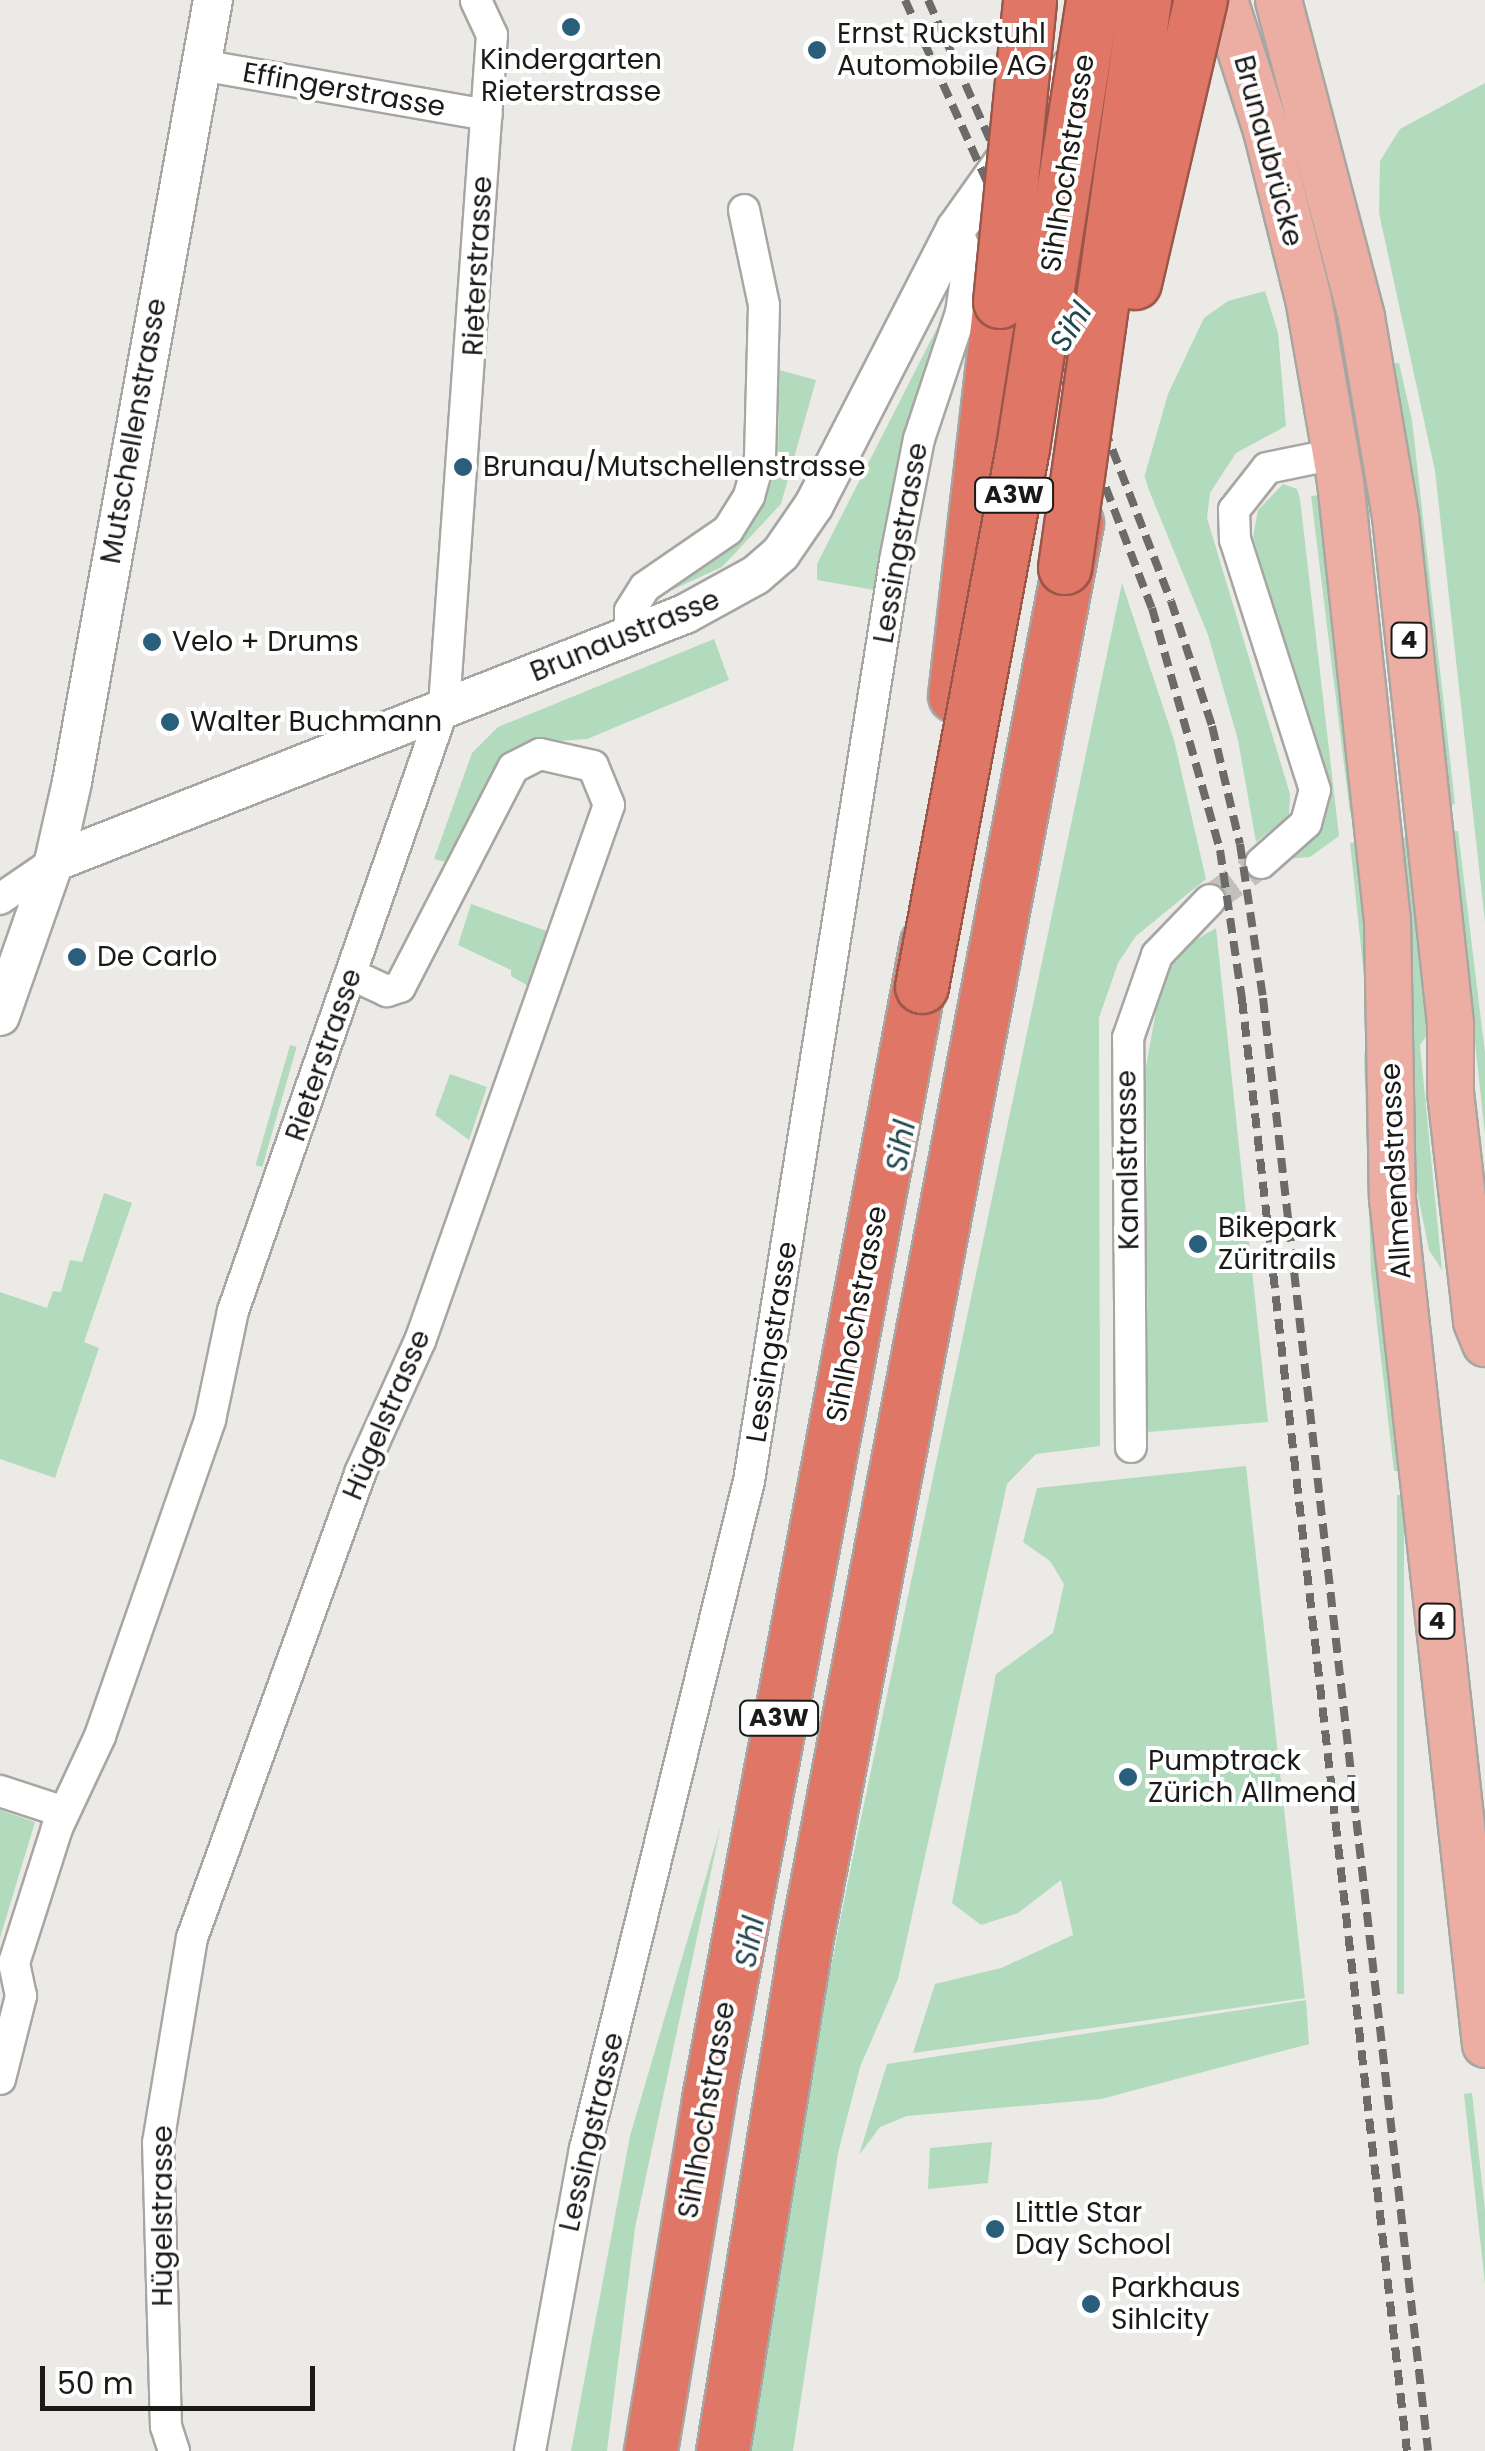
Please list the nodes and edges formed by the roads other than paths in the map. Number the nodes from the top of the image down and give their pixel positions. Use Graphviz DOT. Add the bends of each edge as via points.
graph roads {
  1 [pos="212,0"];
  2 [pos="476,0"];
  3 [pos="1030,0"];
  4 [pos="1096,0"];
  5 [pos="1146,0"];
  6 [pos="1278,0"];
  7 [pos="1217,2"];
  8 [pos="201,64"];
  9 [pos="1071,67"];
  10 [pos="487,116"];
  11 [pos="744,210"];
  12 [pos="956,229"];
  13 [pos="1308,298"];
  14 [pos="1335,454"];
  15 [pos="1066,568"];
  16 [pos="630,635"];
  17 [pos="444,706"];
  18 [pos="54,862"];
  19 [pos="1260,863"];
  20 [pos="0,899"];
  21 [pos="1210,900"];
  22 [pos="351,974"];
  23 [pos="922,987"];
  24 [pos="0,1016"];
  25 [pos="1485,1343"];
  26 [pos="1132,1447"];
  27 [pos="0,1791"];
  28 [pos="64,1812"];
  29 [pos="7,1960"];
  30 [pos="1485,2044"];
  31 [pos="0,2079"];
  32 [pos="174,2451"];
  33 [pos="530,2451"];
  34 [pos="651,2451"];
  35 [pos="723,2451"];
  1 -- 8 [label="street, Mutschellenstrasse"];
  2 -- 10 [label="street, Rieterstrasse" via="492,35"];
  3 -- 23 [label="highway, bridge"];
  4 -- 9 [label="street"];
  4 -- 23 [label="highway, Sihlhochstrasse / A3W, bridge"];
  5 -- 15 [label="highway, Sihlhochstrasse / A3W, bridge"];
  6 -- 25 [label="main road, Brunaubrücke / 4" via="1348,260 1395,516 1446,985 1450,1092 1476,1321"];
  7 -- 9 [label="street, Brunaustrasse" via="1166,6"];
  7 -- 13 [label="main road, Brunaubrücke / 4"];
  7 -- 15 [label="highway, bridge"];
  8 -- 10 [label="street, Effingerstrasse"];
  8 -- 18 [label="street, Mutschellenstrasse"];
  9 -- 12 [label="street, Brunaustrasse"];
  10 -- 17 [label="street, Rieterstrasse"];
  11 -- 16 [label="street" via="764,304 760,458 749,496 728,530 645,586 630,611"];
  12 -- 16 [label="street, Brunaustrasse" via="814,505 781,553 726,596"];
  12 -- 33 [label="street, Lessingstrasse" via="969,258 961,313 919,439 895,562 748,1482 585,2149"];
  13 -- 14 [label="main road, Allmendstrasse / 4"];
  14 -- 19 [label="street" via="1267,468 1234,510 1235,540 1316,790 1306,823"];
  14 -- 30 [label="main road, Allmendstrasse / 4" via="1386,903 1396,1236"];
  15 -- 35 [label="highway, Sihlhochstrasse / A3W" via="807,1938"];
  16 -- 17 [label="street, Brunaustrasse"];
  17 -- 18 [label="street, Brunaustrasse"];
  17 -- 22 [label="street, Rieterstrasse"];
  18 -- 20 [label="street, Brunaustrasse"];
  18 -- 24 [label="street, Mutschellenstrasse"];
  21 -- 26 [label="street, Kanalstrasse" via="1157,956 1130,1026"];
  22 -- 28 [label="street, Rieterstrasse" via="233,1311 210,1420 100,1736"];
  22 -- 32 [label="street, Hügelstrasse" via="387,990 400,987 513,768 540,754 593,766 609,805 420,1342 360,1473 192,1938 158,2144 166,2427"];
  23 -- 34 [label="highway, Sihlhochstrasse / A3W" via="712,2079"];
  27 -- 28 [label="street"];
  28 -- 29 [label="street, Rieterstrasse"];
  29 -- 31 [label="street, Rieterstrasse" via="21,1996"];
}
